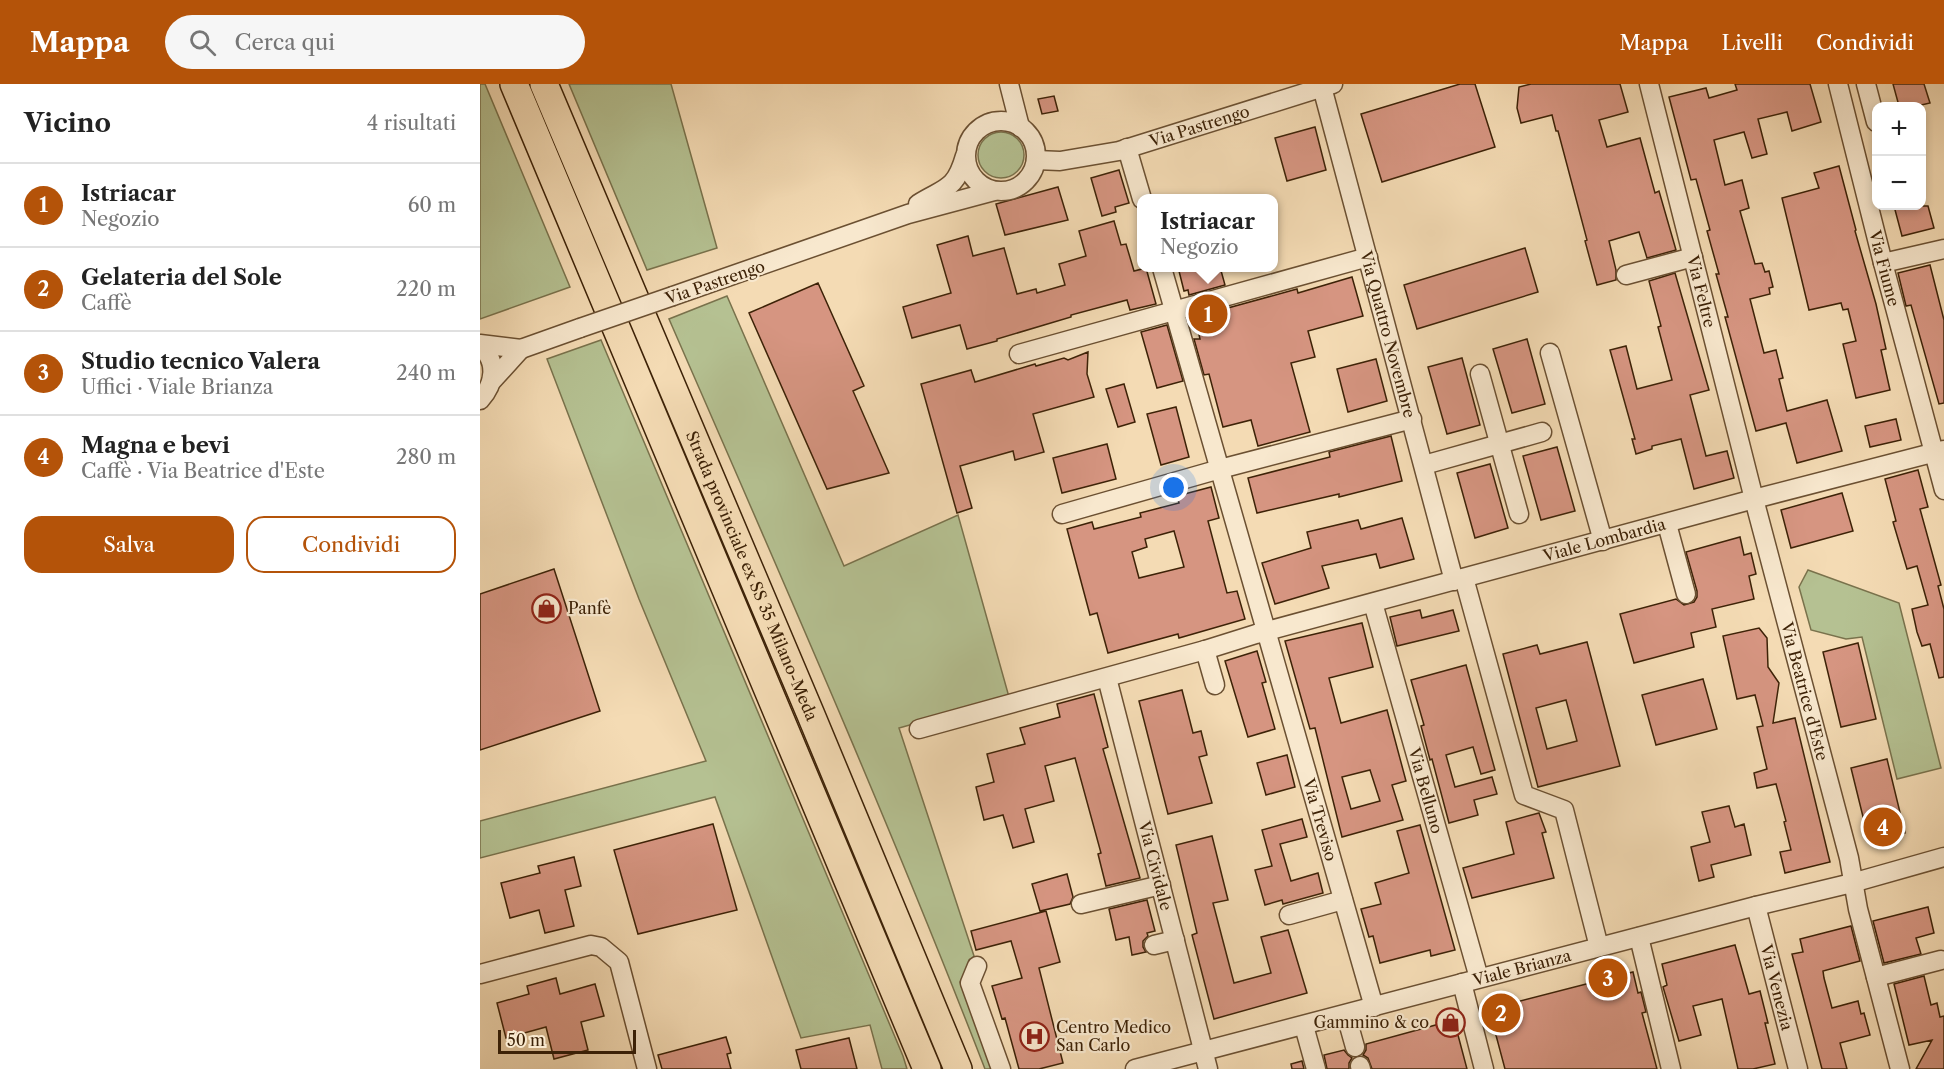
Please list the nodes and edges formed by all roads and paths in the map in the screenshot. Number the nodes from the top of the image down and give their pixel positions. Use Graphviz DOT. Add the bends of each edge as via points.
graph roads {
  1 [pos="514,84"];
  2 [pos="544,84"];
  3 [pos="1649,84"];
  4 [pos="1838,84"];
  5 [pos="1866,84"];
  6 [pos="1328,86"];
  7 [pos="1010,92"];
  8 [pos="1872,107"];
  9 [pos="982,126"];
  10 [pos="1020,127"];
  11 [pos="1127,148"];
  12 [pos="965,155"];
  13 [pos="1100,155"];
  14 [pos="1036,159"];
  15 [pos="1025,183"];
  16 [pos="994,191"];
  17 [pos="1141,194"];
  18 [pos="908,214"];
  19 [pos="1944,249"];
  20 [pos="1368,257"];
  21 [pos="1693,257"];
  22 [pos="1883,263"];
  23 [pos="1164,272"];
  24 [pos="1626,275"];
  25 [pos="1175,310"];
  26 [pos="480,345"];
  27 [pos="521,349"];
  28 [pos="1550,352"];
  29 [pos="1020,354"];
  30 [pos="1480,374"];
  31 [pos="491,382"];
  32 [pos="480,400"];
  33 [pos="1412,420"];
  34 [pos="1542,432"];
  35 [pos="1498,444"];
  36 [pos="1939,452"];
  37 [pos="1424,465"];
  38 [pos="1220,469"];
  39 [pos="1944,490"];
  40 [pos="1754,499"];
  41 [pos="1062,514"];
  42 [pos="1519,514"];
  43 [pos="1667,524"];
  44 [pos="1603,541"];
  45 [pos="1459,580"];
  46 [pos="1686,594"];
  47 [pos="1373,603"];
  48 [pos="1266,632"];
  49 [pos="1205,651"];
  50 [pos="1107,678"];
  51 [pos="1215,685"];
  52 [pos="920,729"];
  53 [pos="1944,857"];
  54 [pos="1852,883"];
  55 [pos="1161,885"];
  56 [pos="1343,900"];
  57 [pos="1081,904"];
  58 [pos="1756,906"];
  59 [pos="1289,915"];
  60 [pos="1639,937"];
  61 [pos="1175,940"];
  62 [pos="1154,945"];
  63 [pos="1599,947"];
  64 [pos="1941,960"];
  65 [pos="977,966"];
  66 [pos="480,974"];
  67 [pos="1876,977"];
  68 [pos="1470,981"];
  69 [pos="1374,1007"];
  70 [pos="1346,1015"];
  71 [pos="997,1021"];
  72 [pos="1304,1026"];
  73 [pos="1355,1047"];
  74 [pos="1206,1060"];
  75 [pos="923,1063"];
  76 [pos="648,1069"];
  77 [pos="958,1069"];
  78 [pos="1001,1069"];
  79 [pos="1012,1069"];
  80 [pos="1135,1069"];
  81 [pos="1316,1069"];
  82 [pos="1484,1069"];
  83 [pos="1671,1069"];
  84 [pos="1798,1069"];
  85 [pos="1900,1069"];
  1 -- 75 [label="highway, Strada provinciale ex SS 35 Milano-Meda"];
  2 -- 77 [label="highway, Strada provinciale ex SS 35 Milano-Meda"];
  3 -- 21 [label="street, Via Feltre"];
  4 -- 22 [label="street, Via Fiume"];
  5 -- 8 [label="street"];
  6 -- 11 [label="street, Via Pastrengo"];
  6 -- 20 [label="street, Via Quattro Novembre"];
  7 -- 9 [label="street"];
  7 -- 10 [label="street"];
  9 -- 10 [label="street" via="1009,122"];
  9 -- 12 [label="street" via="968,142"];
  10 -- 14 [label="street" via="1029,134"];
  11 -- 13 [label="street, Via Pastrengo"];
  11 -- 17 [label="street"];
  12 -- 16 [label="street" via="971,176 982,187"];
  12 -- 18 [label="street, Via Pastrengo" via="960,175"];
  13 -- 14 [label="street, Via Pastrengo" via="1060,161"];
  13 -- 15 [label="street, Via Pastrengo"];
  14 -- 15 [label="street"];
  15 -- 16 [label="street" via="1015,189"];
  16 -- 18 [label="street, Via Pastrengo"];
  18 -- 27 [label="street, Via Pastrengo, bridge"];
  19 -- 22 [label="street"];
  20 -- 25 [label="street"];
  20 -- 33 [label="street, Via Quattro Novembre"];
  21 -- 24 [label="street"];
  21 -- 40 [label="street, Via Feltre"];
  22 -- 36 [label="street, Via Fiume"];
  23 -- 25 [label="street, Via Treviso"];
  25 -- 29 [label="street"];
  25 -- 38 [label="street, Via Treviso"];
  26 -- 27 [label="street, Via Pastrengo"];
  26 -- 31 [label="street" via="492,365"];
  27 -- 31 [label="street, Via Pastrengo"];
  28 -- 44 [label="street"];
  30 -- 35 [label="street"];
  31 -- 32 [label="street, Via Pastrengo"];
  33 -- 37 [label="street, Via Quattro Novembre"];
  33 -- 38 [label="street"];
  34 -- 35 [label="street"];
  35 -- 37 [label="street"];
  35 -- 42 [label="street"];
  36 -- 39 [label="street, Via Fiume"];
  36 -- 40 [label="street, Viale Lombardia"];
  37 -- 45 [label="street, Via Quattro Novembre"];
  38 -- 41 [label="street"];
  38 -- 48 [label="street, Via Treviso"];
  40 -- 43 [label="street, Viale Lombardia"];
  40 -- 54 [label="street, Via Beatrice d'Este" via="1849,858"];
  43 -- 44 [label="street, Viale Lombardia"];
  43 -- 46 [label="street"];
  44 -- 45 [label="street, Viale Lombardia"];
  45 -- 47 [label="street, Viale Lombardia"];
  45 -- 63 [label="street, Via Quattro Novembre" via="1524,795 1564,810"];
  47 -- 48 [label="street, Viale Lombardia"];
  47 -- 68 [label="street, Via Belluno"];
  48 -- 49 [label="street, Viale Lombardia"];
  48 -- 56 [label="street, Via Treviso"];
  49 -- 50 [label="street, Viale Lombardia"];
  49 -- 51 [label="street"];
  50 -- 52 [label="street, Viale Lombardia"];
  50 -- 55 [label="street, Via Cividale"];
  53 -- 54 [label="street, Viale Brianza"];
  54 -- 58 [label="street, Viale Brianza"];
  54 -- 67 [label="street, Via Beatrice d'Este"];
  55 -- 57 [label="street"];
  55 -- 61 [label="street, Via Cividale"];
  56 -- 59 [label="street"];
  56 -- 69 [label="street, Via Treviso"];
  58 -- 60 [label="street, Viale Brianza"];
  58 -- 84 [label="street, Via Venezia"];
  60 -- 63 [label="street, Viale Brianza"];
  60 -- 83 [label="street"];
  61 -- 62 [label="street"];
  61 -- 74 [label="street, Via Cividale"];
  63 -- 68 [label="street, Viale Brianza"];
  64 -- 67 [label="street"];
  65 -- 78 [label="street" via="970,983"];
  66 -- 76 [label="street" via="591,945 601,947 619,962"];
  67 -- 85 [label="street, Via Beatrice d'Este"];
  68 -- 69 [label="street, Viale Brianza"];
  68 -- 82 [label="street, Via Belluno"];
  69 -- 70 [label="street, Viale Brianza"];
  70 -- 72 [label="street, Viale Brianza"];
  70 -- 73 [label="street"];
  71 -- 79 [label="street"];
  72 -- 74 [label="street, Viale Brianza"];
  72 -- 81 [label="street"];
  74 -- 80 [label="street, Viale Brianza"];
}
